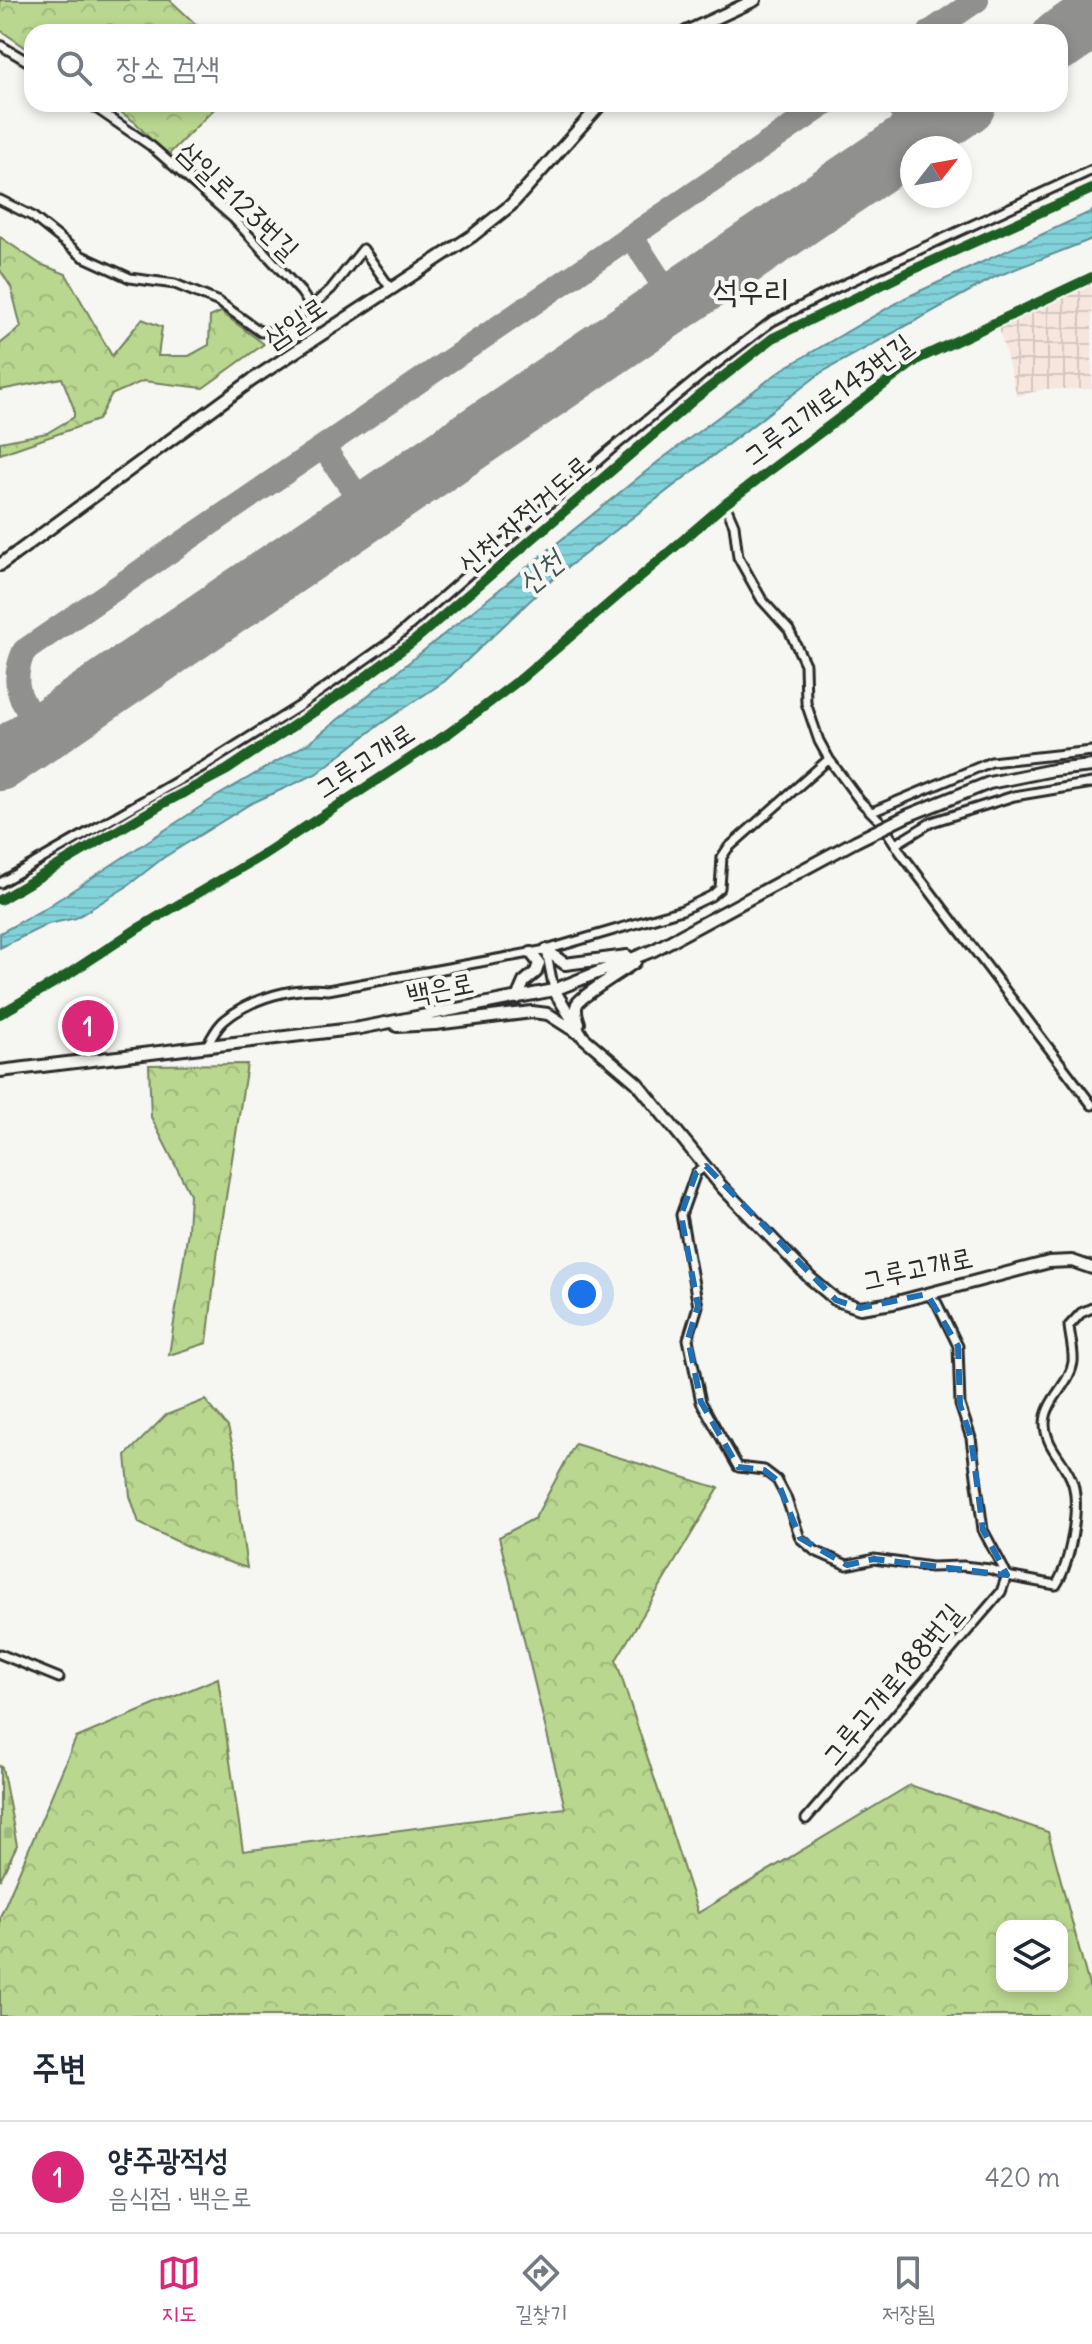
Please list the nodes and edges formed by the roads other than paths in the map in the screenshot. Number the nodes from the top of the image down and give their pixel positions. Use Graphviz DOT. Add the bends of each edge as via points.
graph roads {
  1 [pos="755,0"];
  2 [pos="703,24"];
  3 [pos="0,45"];
  4 [pos="24,59"];
  5 [pos="102,112"];
  6 [pos="594,112"];
  7 [pos="1092,170"];
  8 [pos="0,200"];
  9 [pos="1092,277"];
  10 [pos="391,289"];
  11 [pos="311,307"];
  12 [pos="725,504"];
  13 [pos="0,565"];
  14 [pos="1092,751"];
  15 [pos="829,759"];
  16 [pos="1092,766"];
  17 [pos="1092,783"];
  18 [pos="872,812"];
  19 [pos="896,844"];
  20 [pos="0,883"];
  21 [pos="546,950"];
  22 [pos="531,953"];
  23 [pos="645,954"];
  24 [pos="554,990"];
  25 [pos="517,998"];
  26 [pos="0,1014"];
  27 [pos="360,1028"];
  28 [pos="583,1037"];
  29 [pos="206,1047"];
  30 [pos="0,1071"];
  31 [pos="1092,1105"];
  32 [pos="706,1166"];
  33 [pos="1092,1268"];
  34 [pos="927,1294"];
  35 [pos="1092,1308"];
  36 [pos="1007,1575"];
  37 [pos="0,1654"];
  38 [pos="59,1678"];
  39 [pos="806,1819"];
  1 -- 2 [label="main road"];
  3 -- 4 [label="street"];
  5 -- 11 [label="street, 삼일로123번길" via="151,146 233,218"];
  6 -- 10 [label="main road, 삼일로" via="511,205"];
  7 -- 20 [label="street" via="771,322 609,451 393,640 202,767"];
  8 -- 11 [label="street" via="32,216 82,256 130,278 175,284 219,302 261,332 275,331"];
  9 -- 12 [label="street, 그루고개로143번길" via="918,359"];
  10 -- 11 [label="street" via="363,249"];
  10 -- 13 [label="main road, 삼일로" via="252,380"];
  12 -- 15 [label="street" via="738,557 762,600 789,630 805,664 806,703"];
  12 -- 26 [label="street, 그루고개로" via="522,678 449,733 261,856"];
  14 -- 18 [label="street" via="991,762"];
  15 -- 18 [label="street"];
  15 -- 21 [label="street" via="728,848 722,857 720,888 711,896 682,910"];
  16 -- 23 [label="main road, 백은로, bridge" via="989,783 909,815"];
  17 -- 19 [label="street" via="1014,796 932,822"];
  18 -- 19 [label="street"];
  19 -- 31 [label="street"];
  21 -- 22 [label="street"];
  21 -- 23 [label="main road" via="572,965"];
  21 -- 24 [label="street"];
  22 -- 25 [label="main road" via="539,963"];
  22 -- 29 [label="street" via="328,990 280,993 223,1021"];
  23 -- 24 [label="main road, 백은로"];
  23 -- 28 [label="main road" via="577,1005"];
  24 -- 25 [label="main road, 백은로"];
  24 -- 28 [label="main road, 그루고개로"];
  25 -- 27 [label="main road, 백은로"];
  27 -- 28 [label="main road" via="532,1012 561,1020"];
  27 -- 29 [label="main road, 백은로"];
  28 -- 32 [label="main road, 그루고개로" via="637,1083"];
  29 -- 30 [label="main road, 백은로"];
  32 -- 34 [label="main road, 그루고개로" via="836,1300 860,1308"];
  32 -- 36 [label="street, 그루고개로188번길" via="696,1173 681,1215 698,1306 688,1339 701,1402 738,1467 764,1470 777,1480 800,1538 847,1565 874,1559"];
  33 -- 34 [label="main road, 그루고개로" via="1072,1261 1049,1262"];
  34 -- 36 [label="street" via="958,1346 960,1405 971,1438 983,1530"];
  35 -- 36 [label="street, 그루고개로188번길" via="1069,1326 1073,1363 1049,1405 1045,1424 1075,1496 1063,1575 1056,1585"];
  36 -- 39 [label="street, 그루고개로188번길" via="1001,1592"];
  37 -- 38 [label="street"];
}
